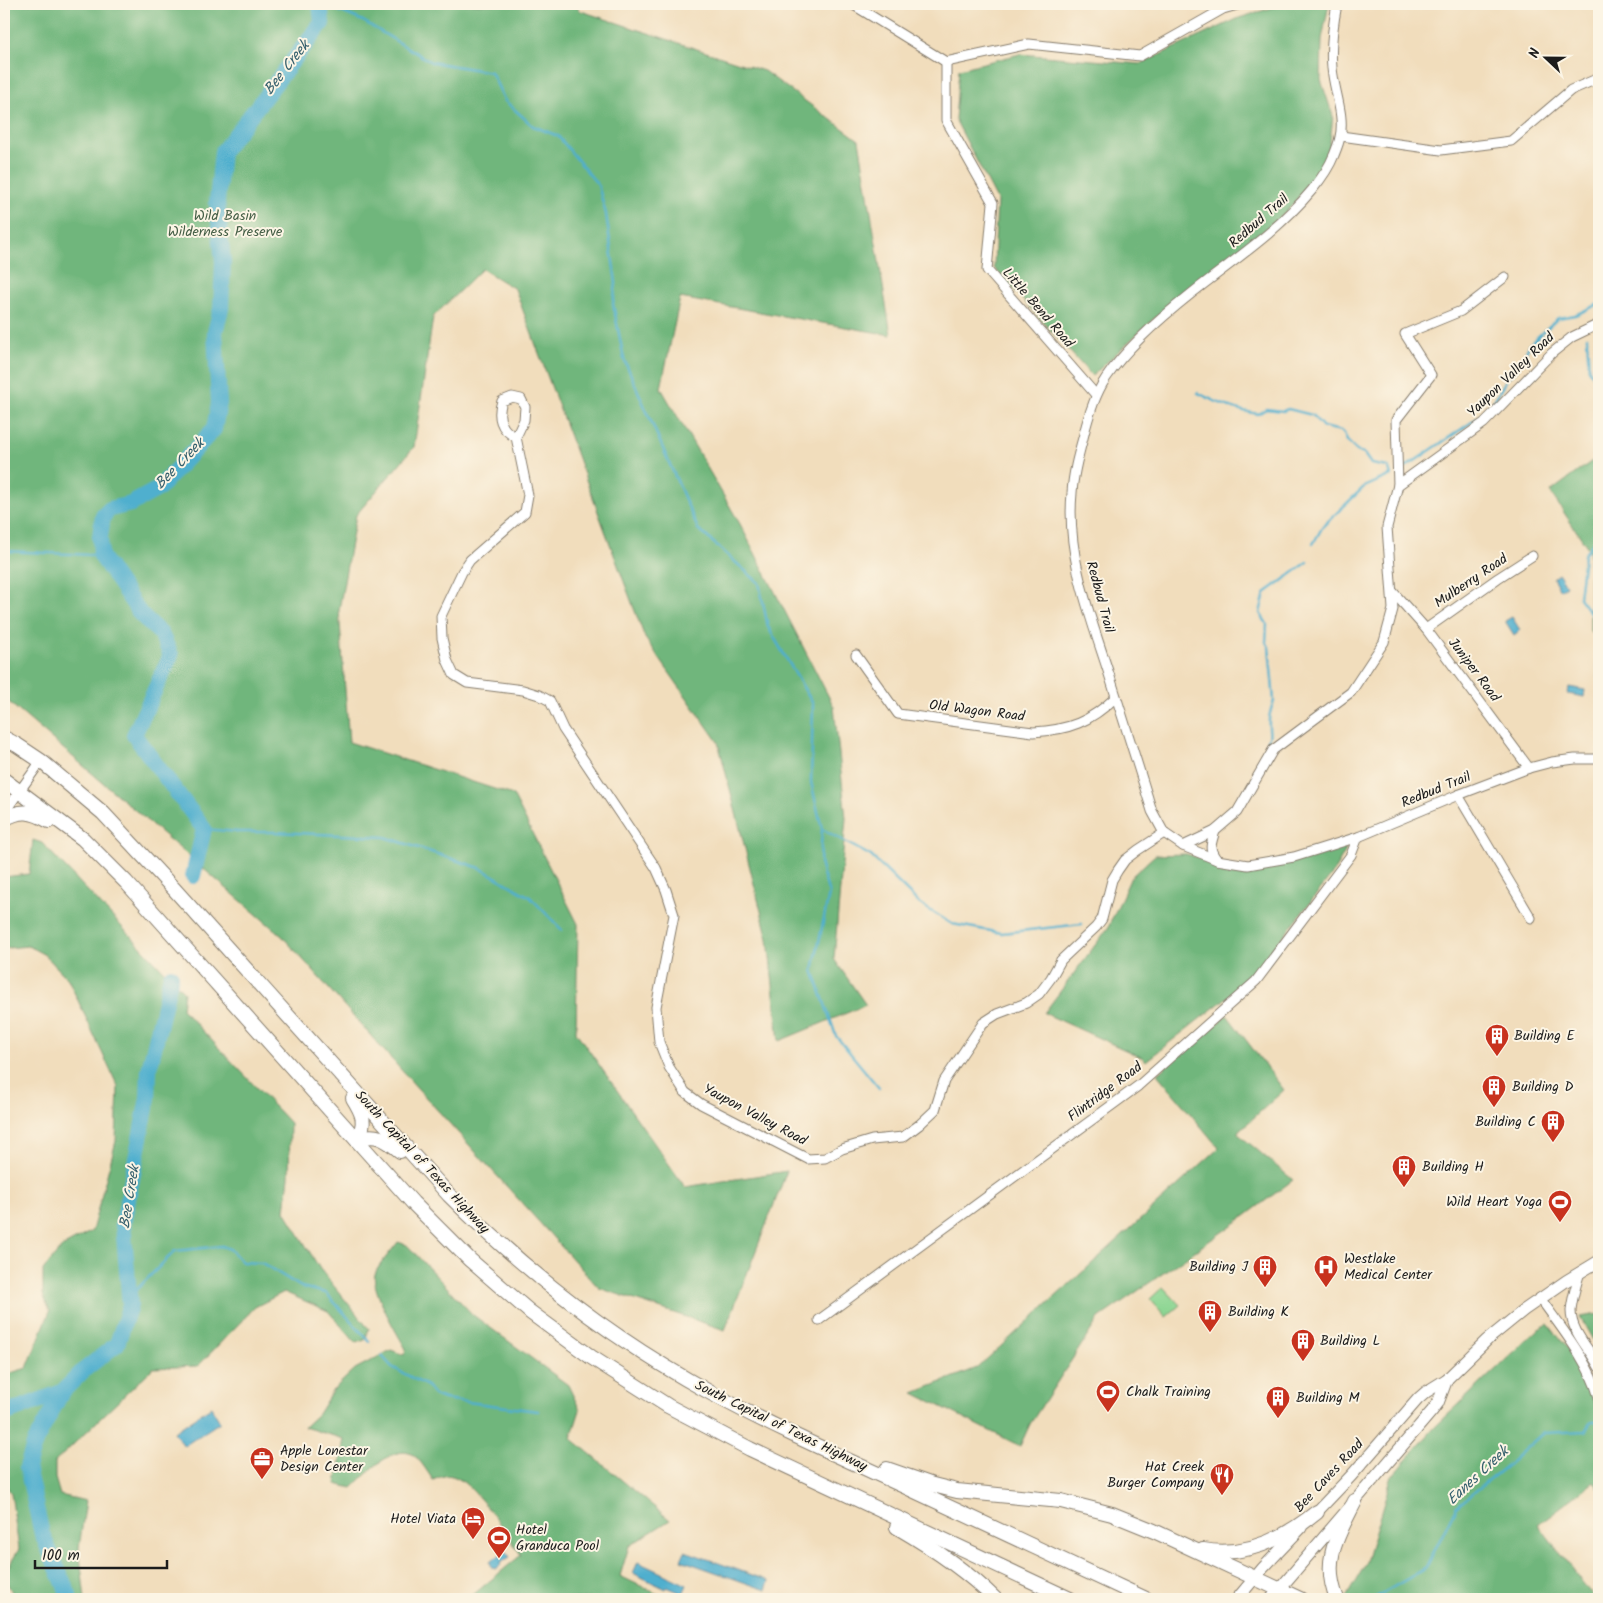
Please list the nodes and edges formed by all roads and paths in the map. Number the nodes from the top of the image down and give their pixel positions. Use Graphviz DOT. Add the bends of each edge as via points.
graph roads {
  1 [pos="852,4"];
  2 [pos="1241,4"];
  3 [pos="1337,4"];
  4 [pos="946,62"];
  5 [pos="1599,78"];
  6 [pos="1341,136"];
  7 [pos="1505,277"];
  8 [pos="1599,324"];
  9 [pos="1096,395"];
  10 [pos="516,437"];
  11 [pos="1398,485"];
  12 [pos="1532,556"];
  13 [pos="1393,592"];
  14 [pos="1426,629"];
  15 [pos="856,655"];
  16 [pos="1116,697"];
  17 [pos="4,738"];
  18 [pos="1599,759"];
  19 [pos="41,761"];
  20 [pos="1529,768"];
  21 [pos="4,780"];
  22 [pos="19,792"];
  23 [pos="1458,795"];
  24 [pos="4,812"];
  25 [pos="4,819"];
  26 [pos="1215,831"];
  27 [pos="1164,833"];
  28 [pos="1358,837"];
  29 [pos="83,840"];
  30 [pos="1184,846"];
  31 [pos="1217,860"];
  32 [pos="1531,918"];
  33 [pos="340,1074"];
  34 [pos="357,1140"];
  35 [pos="439,1183"];
  36 [pos="1599,1261"];
  37 [pos="1580,1272"];
  38 [pos="1540,1298"];
  39 [pos="819,1320"];
  40 [pos="1599,1367"];
  41 [pos="1447,1379"];
  42 [pos="1599,1397"];
  43 [pos="780,1429"];
  44 [pos="805,1475"];
  45 [pos="1355,1501"];
  46 [pos="1317,1512"];
  47 [pos="1182,1545"];
  48 [pos="1254,1578"];
  49 [pos="1275,1594"];
  50 [pos="995,1599"];
  51 [pos="1070,1599"];
  52 [pos="1146,1599"];
  53 [pos="1237,1599"];
  54 [pos="1300,1599"];
  55 [pos="1337,1599"];
  1 -- 4 [label="street"];
  2 -- 4 [label="street" via="1223,9 1140,56 1029,44"];
  3 -- 6 [label="street, Redbud Trail" via="1332,70"];
  4 -- 9 [label="street, Little Bend Road" via="946,120 993,203 987,270"];
  5 -- 6 [label="street" via="1571,90 1511,141 1441,150"];
  6 -- 9 [label="street, Redbud Trail" via="1323,176 1286,219 1190,294 1139,340 1106,378"];
  7 -- 11 [label="street" via="1461,311 1405,334 1431,375 1396,420"];
  8 -- 11 [label="street, Yaupon Valley Road" via="1572,337 1552,353 1484,422"];
  9 -- 16 [label="street, Redbud Trail" via="1077,461 1071,524 1083,594"];
  10 -- 27 [label="street, Yaupon Valley Road" via="528,495 525,512 470,560 462,572 441,616 447,660 454,675 467,683 523,690 550,701 563,729 656,868 674,915 656,1007 659,1042 668,1067 685,1092 701,1104 808,1159 825,1158 872,1140 903,1137 935,1110 944,1080 983,1023 1038,994 1061,960 1102,919 1112,880 1118,870 1138,850"];
  11 -- 13 [label="street" via="1387,527"];
  12 -- 14 [label="street, Mulberry Road"];
  13 -- 14 [label="street, Juniper Road"];
  13 -- 26 [label="street" via="1393,609 1384,642 1351,692 1273,750 1237,812"];
  14 -- 20 [label="street, Juniper Road"];
  15 -- 16 [label="street, Old Wagon Road" via="898,714 1032,732 1055,731 1092,717"];
  16 -- 27 [label="street, Redbud Trail" via="1152,811"];
  17 -- 19 [label="highway, South Capital of Texas Highway"];
  18 -- 20 [label="street, Redbud Trail" via="1575,759"];
  19 -- 22 [label="street"];
  19 -- 33 [label="highway, South Capital of Texas Highway" via="103,813"];
  20 -- 23 [label="street, Redbud Trail"];
  21 -- 22 [label="highway"];
  22 -- 24 [label="street"];
  22 -- 29 [label="highway"];
  23 -- 28 [label="street, Redbud Trail"];
  23 -- 32 [label="street"];
  25 -- 29 [label="highway" via="13,813 27,812 41,816"];
  26 -- 30 [label="street"];
  26 -- 31 [label="street" via="1210,845"];
  27 -- 30 [label="street, Redbud Trail"];
  28 -- 31 [label="street, Redbud Trail" via="1267,862 1248,864"];
  28 -- 39 [label="street, Flintridge Road" via="1351,855 1256,981 1138,1086"];
  29 -- 34 [label="highway" via="126,882"];
  30 -- 31 [label="street, Redbud Trail"];
  33 -- 34 [label="highway" via="363,1117"];
  33 -- 35 [label="highway, South Capital of Texas Highway"];
  34 -- 35 [label="highway" via="374,1136 388,1141"];
  34 -- 44 [label="highway" via="446,1238 554,1331 668,1406 722,1436"];
  35 -- 43 [label="highway, South Capital of Texas Highway" via="506,1249 598,1322 697,1385"];
  36 -- 37 [label="main road, Bee Caves Road"];
  37 -- 38 [label="main road, Bee Caves Road"];
  37 -- 40 [label="street" via="1572,1304 1572,1320"];
  38 -- 41 [label="main road, Bee Caves Road" via="1499,1330"];
  38 -- 42 [label="street" via="1584,1363"];
  41 -- 45 [label="main road, Bee Caves Road" via="1432,1411"];
  41 -- 46 [label="main road, Bee Caves Road" via="1418,1399"];
  43 -- 47 [label="highway" via="933,1485 971,1493 1086,1506 1124,1518"];
  43 -- 52 [label="highway, South Capital of Texas Highway"];
  44 -- 50 [label="highway" via="943,1555"];
  44 -- 51 [label="highway"];
  45 -- 49 [label="main road, Bee Caves Road"];
  45 -- 55 [label="highway" via="1331,1553 1330,1576"];
  46 -- 47 [label="highway" via="1286,1534 1248,1550 1216,1552"];
  46 -- 48 [label="main road, Bee Caves Road"];
  47 -- 48 [label="highway"];
  48 -- 49 [label="highway"];
  48 -- 53 [label="main road, Bee Caves Road"];
  49 -- 54 [label="highway"];
}
